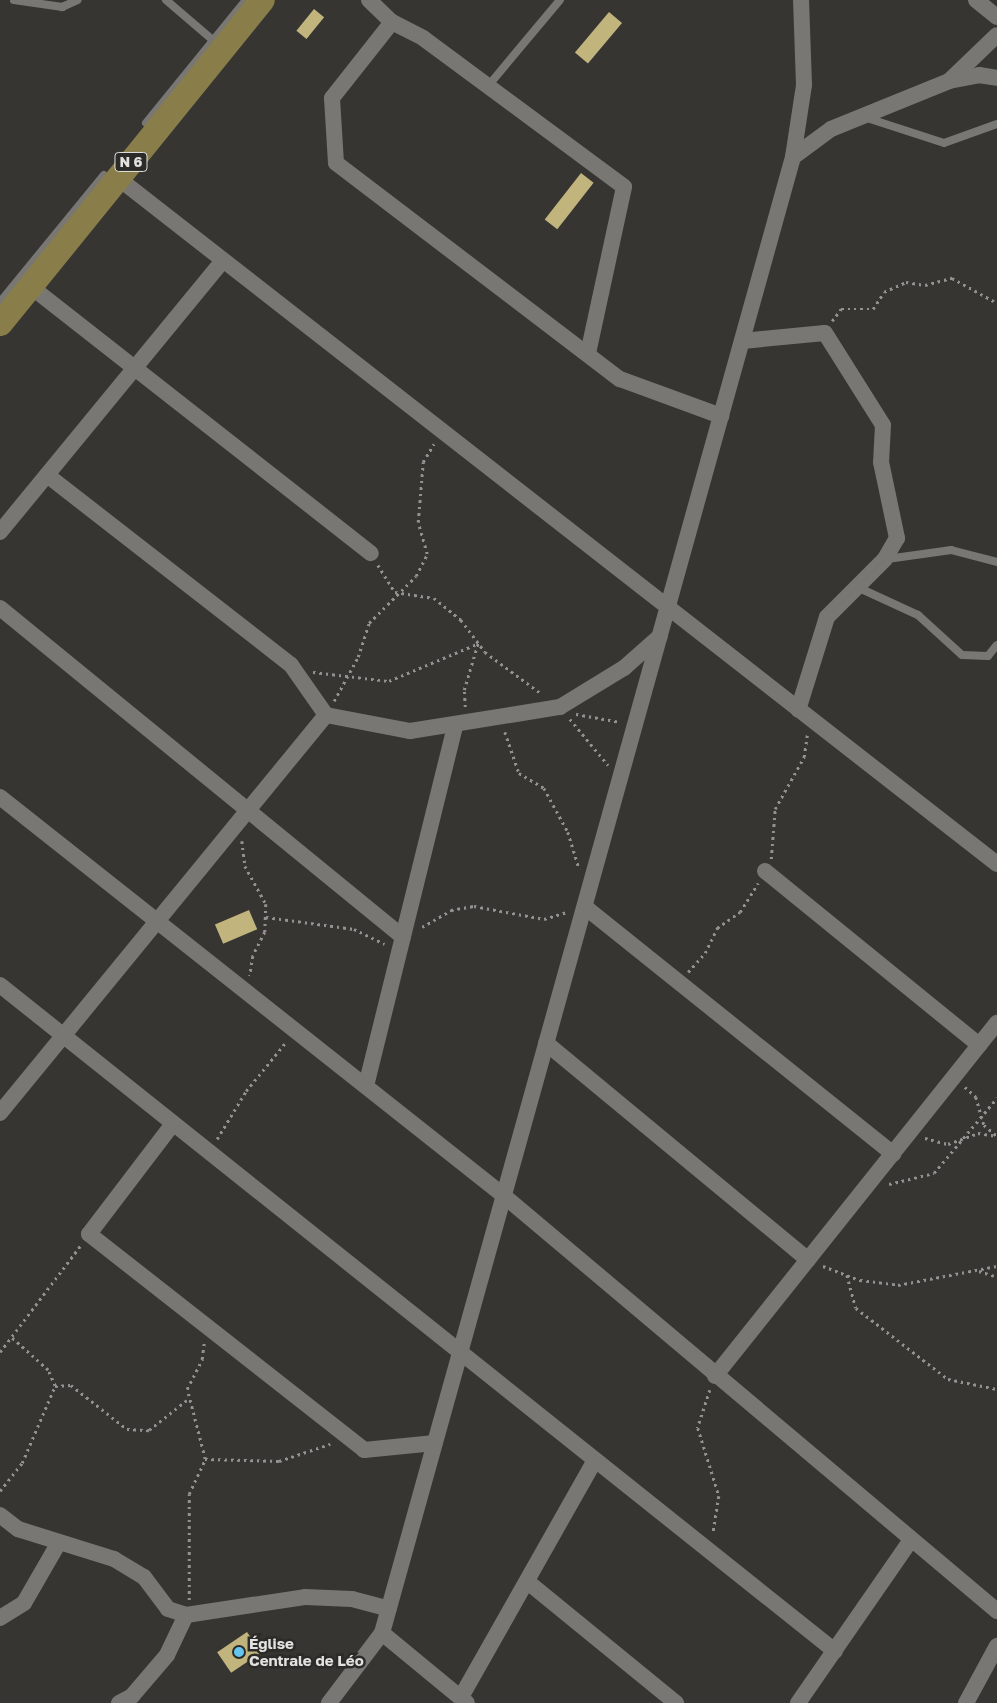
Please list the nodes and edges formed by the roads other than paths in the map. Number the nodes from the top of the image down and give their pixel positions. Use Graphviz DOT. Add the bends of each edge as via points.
graph roads {
  1 [pos="14,0"];
  2 [pos="78,0"];
  3 [pos="166,0"];
  4 [pos="246,0"];
  5 [pos="262,0"];
  6 [pos="369,0"];
  7 [pos="560,0"];
  8 [pos="802,0"];
  9 [pos="976,0"];
  10 [pos="997,17"];
  11 [pos="392,22"];
  12 [pos="997,35"];
  13 [pos="218,44"];
  14 [pos="997,78"];
  15 [pos="948,81"];
  16 [pos="488,86"];
  17 [pos="863,116"];
  18 [pos="997,124"];
  19 [pos="141,130"];
  20 [pos="793,157"];
  21 [pos="114,173"];
  22 [pos="222,262"];
  23 [pos="30,286"];
  24 [pos="0,302"];
  25 [pos="0,323"];
  26 [pos="742,341"];
  27 [pos="588,354"];
  28 [pos="137,365"];
  29 [pos="721,416"];
  30 [pos="47,474"];
  31 [pos="0,532"];
  32 [pos="371,553"];
  33 [pos="885,559"];
  34 [pos="997,562"];
  35 [pos="857,587"];
  36 [pos="0,608"];
  37 [pos="667,608"];
  38 [pos="660,636"];
  39 [pos="997,645"];
  40 [pos="798,710"];
  41 [pos="326,715"];
  42 [pos="460,726"];
  43 [pos="0,797"];
  44 [pos="244,814"];
  45 [pos="997,864"];
  46 [pos="765,871"];
  47 [pos="586,903"];
  48 [pos="158,920"];
  49 [pos="401,944"];
  50 [pos="0,984"];
  51 [pos="997,1023"];
  52 [pos="62,1035"];
  53 [pos="546,1043"];
  54 [pos="979,1045"];
  55 [pos="366,1086"];
  56 [pos="0,1113"];
  57 [pos="172,1125"];
  58 [pos="893,1154"];
  59 [pos="503,1196"];
  60 [pos="808,1260"];
  61 [pos="460,1353"];
  62 [pos="715,1376"];
  63 [pos="435,1443"];
  64 [pos="594,1462"];
  65 [pos="0,1516"];
  66 [pos="911,1540"];
  67 [pos="58,1544"];
  68 [pos="529,1583"];
  69 [pos="389,1609"];
  70 [pos="997,1611"];
  71 [pos="186,1616"];
  72 [pos="0,1618"];
  73 [pos="382,1633"];
  74 [pos="997,1646"];
  75 [pos="835,1650"];
  76 [pos="464,1700"];
  77 [pos="120,1703"];
  78 [pos="329,1703"];
  79 [pos="676,1703"];
  80 [pos="798,1703"];
  81 [pos="966,1703"];
  1 -- 2 [label="lane" via="62,7"];
  3 -- 13 [label="lane"];
  4 -- 13 [label="lane"];
  5 -- 13 [label="main road, N 6"];
  6 -- 11 [label="street"];
  7 -- 16 [label="lane"];
  8 -- 20 [label="street" via="804,85"];
  9 -- 10 [label="street"];
  11 -- 16 [label="street" via="424,38"];
  11 -- 27 [label="street" via="332,98 336,163"];
  12 -- 15 [label="street"];
  13 -- 19 [label="lane"];
  13 -- 21 [label="main road, N 6"];
  14 -- 15 [label="street" via="979,75"];
  15 -- 17 [label="street"];
  16 -- 27 [label="street" via="624,187"];
  17 -- 18 [label="lane" via="944,143"];
  17 -- 20 [label="street" via="831,129"];
  20 -- 26 [label="street"];
  21 -- 22 [label="street"];
  21 -- 23 [label="main road, N 6"];
  21 -- 24 [label="lane"];
  22 -- 28 [label="street"];
  22 -- 37 [label="street"];
  23 -- 25 [label="main road, N 6"];
  23 -- 28 [label="street"];
  26 -- 29 [label="street"];
  26 -- 33 [label="street" via="825,334 882,425 881,462 897,538"];
  27 -- 29 [label="street" via="620,379"];
  28 -- 30 [label="street"];
  28 -- 32 [label="street"];
  29 -- 37 [label="street"];
  30 -- 31 [label="street"];
  30 -- 41 [label="street" via="291,665"];
  33 -- 34 [label="lane" via="951,550"];
  33 -- 35 [label="street"];
  35 -- 39 [label="lane" via="918,615 962,655 988,656"];
  35 -- 40 [label="street" via="827,617"];
  36 -- 44 [label="street"];
  37 -- 38 [label="street"];
  37 -- 40 [label="street"];
  38 -- 42 [label="street" via="624,668 560,707"];
  38 -- 47 [label="street"];
  40 -- 45 [label="street"];
  41 -- 42 [label="street" via="410,731"];
  41 -- 44 [label="street"];
  42 -- 49 [label="street"];
  43 -- 48 [label="street"];
  44 -- 48 [label="street"];
  44 -- 49 [label="street"];
  46 -- 54 [label="street"];
  47 -- 53 [label="street"];
  47 -- 58 [label="street"];
  48 -- 52 [label="street"];
  48 -- 55 [label="street"];
  49 -- 55 [label="street"];
  50 -- 52 [label="street"];
  51 -- 54 [label="street"];
  52 -- 56 [label="street"];
  52 -- 57 [label="street"];
  53 -- 59 [label="street"];
  53 -- 60 [label="street"];
  54 -- 58 [label="street"];
  55 -- 59 [label="street"];
  57 -- 61 [label="street"];
  57 -- 63 [label="street" via="89,1234 364,1450"];
  58 -- 60 [label="street"];
  59 -- 61 [label="street"];
  59 -- 62 [label="street"];
  60 -- 62 [label="street"];
  61 -- 63 [label="street"];
  61 -- 64 [label="street"];
  62 -- 66 [label="street"];
  63 -- 69 [label="street"];
  64 -- 68 [label="street"];
  64 -- 75 [label="street"];
  65 -- 67 [label="street" via="18,1529"];
  66 -- 70 [label="street"];
  66 -- 75 [label="street"];
  67 -- 71 [label="street" via="114,1559 144,1577 168,1608"];
  67 -- 72 [label="street" via="24,1603"];
  68 -- 76 [label="street"];
  68 -- 79 [label="street"];
  69 -- 71 [label="street" via="352,1599 305,1597"];
  69 -- 73 [label="street"];
  71 -- 77 [label="street" via="167,1655 132,1696"];
  73 -- 76 [label="street"];
  73 -- 78 [label="street"];
  74 -- 81 [label="street"];
  75 -- 80 [label="street"];
}
